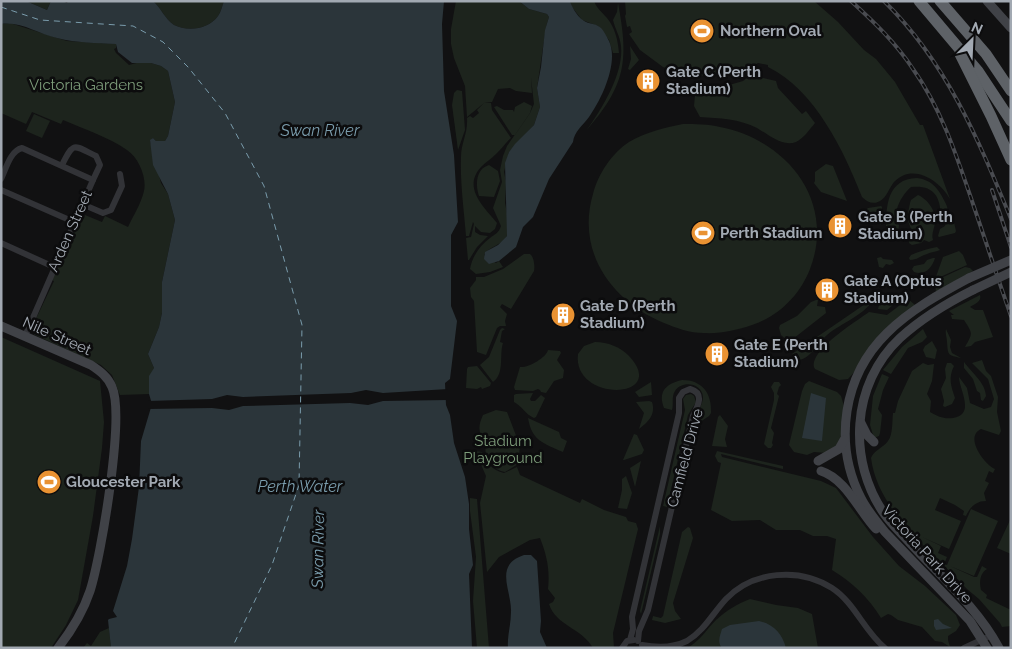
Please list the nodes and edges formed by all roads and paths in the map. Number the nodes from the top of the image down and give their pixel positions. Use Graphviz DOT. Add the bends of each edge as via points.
graph roads {
  1 [pos="919,1"];
  2 [pos="940,1"];
  3 [pos="987,1"];
  4 [pos="1011,28"];
  5 [pos="953,39"];
  6 [pos="1011,91"];
  7 [pos="1011,122"];
  8 [pos="1011,160"];
  9 [pos="62,165"];
  10 [pos="120,174"];
  11 [pos="1,179"];
  12 [pos="93,180"];
  13 [pos="1,190"];
  14 [pos="82,204"];
  15 [pos="74,222"];
  16 [pos="1,244"];
  17 [pos="1011,260"];
  18 [pos="54,267"];
  19 [pos="1011,272"];
  20 [pos="1,326"];
  21 [pos="24,336"];
  22 [pos="860,420"];
  23 [pos="845,438"];
  24 [pos="874,442"];
  25 [pos="818,461"];
  26 [pos="822,471"];
  27 [pos="954,604"];
  28 [pos="630,640"];
  29 [pos="995,642"];
  30 [pos="641,645"];
  31 [pos="985,645"];
  32 [pos="58,648"];
  33 [pos="622,648"];
  34 [pos="662,648"];
  35 [pos="885,648"];
  36 [pos="964,648"];
  1 -- 5 [label="highway"];
  2 -- 6 [label="highway" via="986,54"];
  3 -- 4 [label="street"];
  5 -- 7 [label="highway"];
  5 -- 8 [label="highway"];
  9 -- 11 [label="street, Arden Street" via="22,148 17,149"];
  9 -- 12 [label="street, Arden Street"];
  9 -- 12 [label="street" via="70,150 78,147 96,156 100,165"];
  10 -- 14 [label="street" via="122,186 111,210 103,213"];
  12 -- 14 [label="street, Arden Street"];
  13 -- 15 [label="street"];
  14 -- 15 [label="street, Arden Street"];
  15 -- 18 [label="street, Arden Street"];
  16 -- 18 [label="street"];
  17 -- 23 [label="street, Victoria Park Drive, bridge" via="940,294 887,333 865,360 856,378 848,402"];
  18 -- 21 [label="street, Arden Street"];
  19 -- 22 [label="street, Victoria Park Drive, bridge" via="946,304 899,338 881,361 864,395"];
  20 -- 21 [label="street, Nile Street"];
  21 -- 32 [label="street, Nile Street" via="101,372 112,387 116,404 107,508 97,568 90,592"];
  22 -- 24 [label="street" via="866,435"];
  22 -- 29 [label="street, Victoria Park Drive" via="860,458 874,497 890,522 973,609"];
  23 -- 25 [label="street" via="839,449"];
  23 -- 27 [label="street, Victoria Park Drive" via="852,479 861,499 885,532"];
  26 -- 27 [label="street" via="837,479 872,525 927,582"];
  27 -- 31 [label="street, Victoria Park Drive"];
  28 -- 30 [label="street"];
  28 -- 30 [label="street, Camfield Drive" via="632,617 679,413 679,398 690,389 697,392 700,403 693,416 648,610 639,631"];
  28 -- 33 [label="street"];
  29 -- 31 [label="street"];
  30 -- 34 [label="street"];
  31 -- 36 [label="street"];
  34 -- 35 [label="street" via="694,637 724,600 739,588 765,577 784,574 814,579 836,591"];
}
